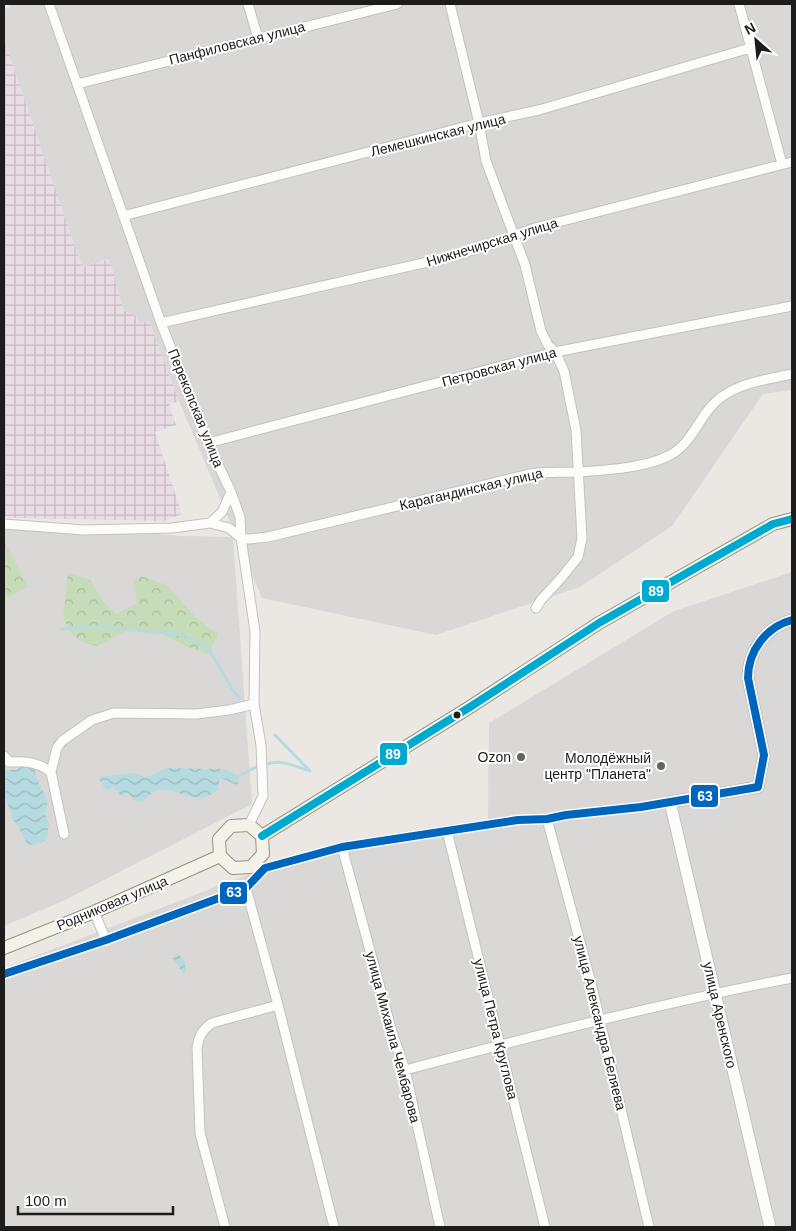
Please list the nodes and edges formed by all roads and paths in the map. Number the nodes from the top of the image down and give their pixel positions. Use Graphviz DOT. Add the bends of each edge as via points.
graph roads {
  1 [pos="49,4"];
  2 [pos="248,4"];
  3 [pos="397,4"];
  4 [pos="450,4"];
  5 [pos="739,4"];
  6 [pos="258,38"];
  7 [pos="750,48"];
  8 [pos="77,84"];
  9 [pos="479,123"];
  10 [pos="792,162"];
  11 [pos="782,164"];
  12 [pos="124,216"];
  13 [pos="513,236"];
  14 [pos="792,306"];
  15 [pos="162,324"];
  16 [pos="555,352"];
  17 [pos="792,374"];
  18 [pos="208,443"];
  19 [pos="578,472"];
  20 [pos="231,492"];
  21 [pos="792,519"];
  22 [pos="210,523"];
  23 [pos="4,524"];
  24 [pos="241,538"];
  25 [pos="536,608"];
  26 [pos="792,620"];
  27 [pos="254,704"];
  28 [pos="6,761"];
  29 [pos="51,772"];
  30 [pos="670,802"];
  31 [pos="548,819"];
  32 [pos="249,824"];
  33 [pos="447,831"];
  34 [pos="64,834"];
  35 [pos="262,836"];
  36 [pos="342,847"];
  37 [pos="220,856"];
  38 [pos="254,872"];
  39 [pos="246,888"];
  40 [pos="94,912"];
  41 [pos="106,940"];
  42 [pos="4,948"];
  43 [pos="4,974"];
  44 [pos="792,978"];
  45 [pos="715,992"];
  46 [pos="278,1005"];
  47 [pos="600,1021"];
  48 [pos="500,1045"];
  49 [pos="405,1070"];
  50 [pos="225,1227"];
  51 [pos="334,1227"];
  52 [pos="440,1227"];
  53 [pos="544,1227"];
  54 [pos="649,1227"];
  55 [pos="770,1227"];
  1 -- 8 [label="street, Перекопская улица"];
  2 -- 6 [label="street"];
  3 -- 6 [label="street, Панфиловская улица"];
  4 -- 9 [label="street"];
  5 -- 7 [label="street"];
  6 -- 8 [label="street, Панфиловская улица"];
  7 -- 9 [label="street, Лемешкинская улица" via="539,110"];
  7 -- 11 [label="street"];
  8 -- 12 [label="street, Перекопская улица"];
  9 -- 12 [label="street, Лемешкинская улица"];
  9 -- 13 [label="street" via="486,161"];
  10 -- 11 [label="street, Нижнечирская улица"];
  11 -- 13 [label="street, Нижнечирская улица"];
  12 -- 15 [label="street, Перекопская улица"];
  13 -- 15 [label="street, Нижнечирская улица" via="458,255"];
  13 -- 16 [label="street" via="525,265 541,331"];
  14 -- 16 [label="street, Петровская улица"];
  15 -- 18 [label="street, Перекопская улица"];
  16 -- 18 [label="street, Петровская улица"];
  16 -- 19 [label="street" via="564,371 572,406"];
  17 -- 19 [label="street, Карагандинская улица" via="729,392 710,407 680,448 660,459"];
  18 -- 20 [label="street, Перекопская улица"];
  19 -- 24 [label="street, Карагандинская улица" via="530,474 268,537"];
  19 -- 25 [label="street" via="582,538 578,557"];
  20 -- 22 [label="street" via="222,512"];
  20 -- 24 [label="street, Перекопская улица" via="240,517"];
  21 -- 35 [label="main road" via="773,524 599,623"];
  22 -- 23 [label="street" via="172,528 84,530"];
  22 -- 24 [label="street" via="229,528"];
  24 -- 27 [label="street, Перекопская улица" via="255,631"];
  26 -- 30 [label="street, Родниковая улица" via="779,625 763,638 748,669 764,755 758,787"];
  27 -- 29 [label="street" via="196,714 103,715 62,741"];
  27 -- 32 [label="street, Перекопская улица" via="261,745 263,796"];
  28 -- 29 [label="street" via="39,764"];
  29 -- 34 [label="street"];
  30 -- 31 [label="street, Родниковая улица"];
  30 -- 45 [label="street, улица Аренского"];
  31 -- 33 [label="street, Родниковая улица" via="518,820"];
  31 -- 47 [label="street, улица Александра Беляева"];
  32 -- 35 [label="main road"];
  32 -- 37 [label="main road" via="231,826 219,839"];
  33 -- 36 [label="street, Родниковая улица"];
  33 -- 48 [label="street, улица Петра Круглова"];
  35 -- 38 [label="main road, Родниковая улица" via="263,854"];
  36 -- 38 [label="street, Родниковая улица"];
  36 -- 49 [label="street, улица Михаила Чембарова"];
  37 -- 38 [label="main road" via="233,868"];
  37 -- 40 [label="main road, Родниковая улица"];
  38 -- 39 [label="street, Родниковая улица"];
  39 -- 41 [label="street, Родниковая улица"];
  39 -- 46 [label="street"];
  40 -- 41 [label="street"];
  40 -- 42 [label="main road, Родниковая улица"];
  41 -- 43 [label="street, Родниковая улица"];
  44 -- 45 [label="street"];
  45 -- 47 [label="street"];
  45 -- 55 [label="street, улица Аренского"];
  46 -- 50 [label="street" via="220,1020 206,1027 199,1037 200,1134"];
  46 -- 51 [label="street"];
  47 -- 48 [label="street"];
  47 -- 54 [label="street, улица Александра Беляева"];
  48 -- 49 [label="street"];
  48 -- 53 [label="street, улица Петра Круглова"];
  49 -- 52 [label="street, улица Михаила Чембарова"];
}
